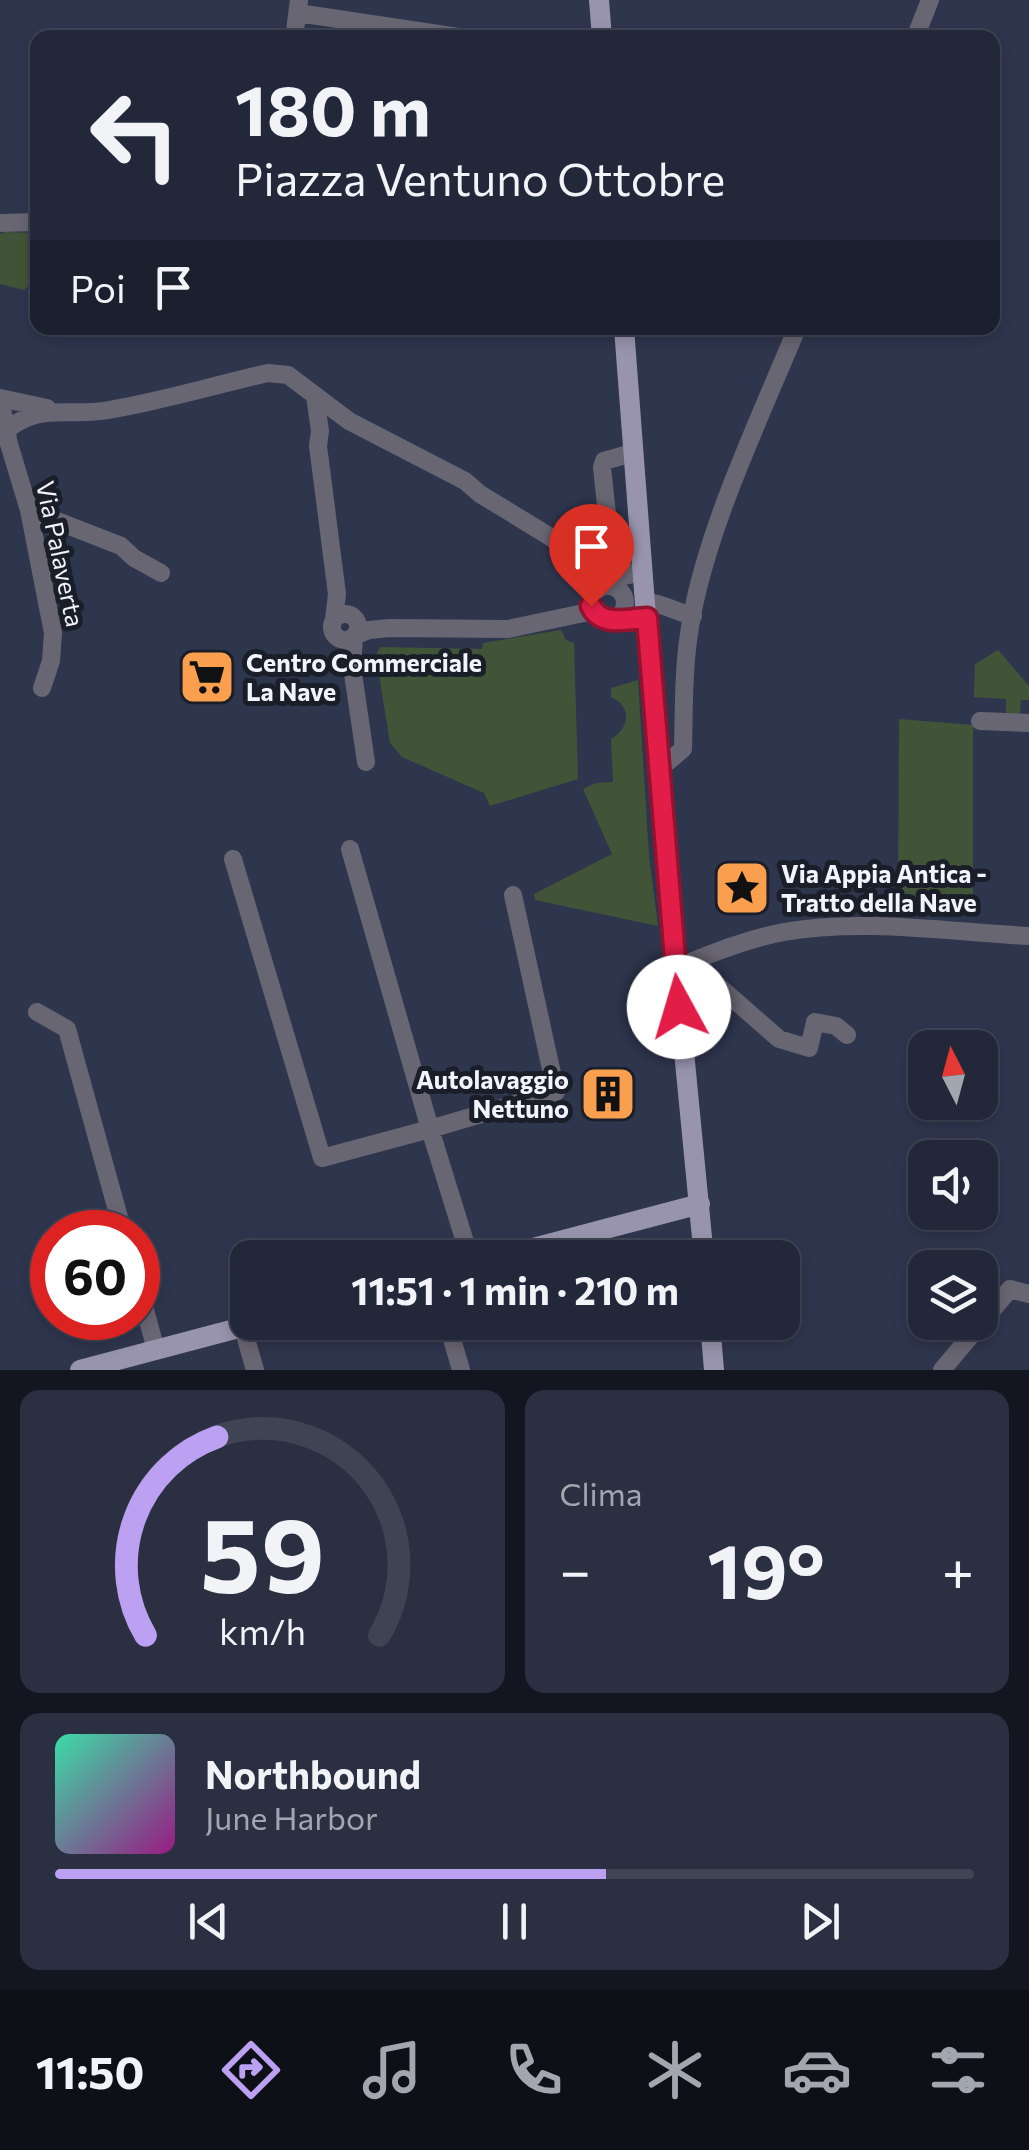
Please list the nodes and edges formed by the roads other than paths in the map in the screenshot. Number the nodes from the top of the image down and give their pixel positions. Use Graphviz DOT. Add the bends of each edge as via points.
graph roads {
  1 [pos="599,0"];
  2 [pos="930,0"];
  3 [pos="298,6"];
  4 [pos="422,30"];
  5 [pos="601,30"];
  6 [pos="918,30"];
  7 [pos="0,222"];
  8 [pos="30,222"];
  9 [pos="624,335"];
  10 [pos="794,335"];
  11 [pos="316,396"];
  12 [pos="0,399"];
  13 [pos="53,410"];
  14 [pos="3,432"];
  15 [pos="632,452"];
  16 [pos="29,510"];
  17 [pos="612,554"];
  18 [pos="643,563"];
  19 [pos="161,573"];
  20 [pos="646,610"];
  21 [pos="693,616"];
  22 [pos="347,626"];
  23 [pos="42,688"];
  24 [pos="980,721"];
  25 [pos="1029,723"];
  26 [pos="366,762"];
  27 [pos="657,771"];
  28 [pos="350,850"];
  29 [pos="233,859"];
  30 [pos="514,895"];
  31 [pos="1029,936"];
  32 [pos="683,965"];
  33 [pos="37,1012"];
  34 [pos="847,1036"];
  35 [pos="430,1129"];
  36 [pos="700,1204"];
  37 [pos="117,1210"];
  38 [pos="464,1240"];
  39 [pos="564,1240"];
  40 [pos="703,1240"];
  41 [pos="1029,1294"];
  42 [pos="230,1331"];
  43 [pos="153,1340"];
  44 [pos="253,1340"];
  45 [pos="452,1340"];
  46 [pos="712,1340"];
  47 [pos="156,1350"];
  48 [pos="80,1370"];
  49 [pos="255,1370"];
  50 [pos="460,1370"];
  51 [pos="714,1370"];
  52 [pos="942,1370"];
  1 -- 5 [label="main road"];
  2 -- 6 [label="street"];
  3 -- 4 [label="street"];
  7 -- 8 [label="street"];
  9 -- 15 [label="main road"];
  10 -- 21 [label="street" via="735,479"];
  11 -- 13 [label="street" via="276,372 105,411"];
  11 -- 18 [label="street" via="616,577 638,572"];
  11 -- 22 [label="street" via="337,594"];
  12 -- 13 [label="street"];
  12 -- 14 [label="street, Via Palaverta"];
  13 -- 14 [label="street" via="19,419"];
  14 -- 16 [label="street, Via Palaverta"];
  15 -- 17 [label="street" via="602,467"];
  15 -- 18 [label="main road"];
  16 -- 19 [label="street" via="121,546"];
  16 -- 23 [label="street, Via Palaverta" via="54,642"];
  18 -- 20 [label="main road"];
  20 -- 21 [label="street" via="660,603"];
  20 -- 22 [label="street" via="508,628"];
  20 -- 27 [label="main road"];
  21 -- 27 [label="street" via="683,749"];
  22 -- 26 [label="street"];
  24 -- 25 [label="street"];
  27 -- 32 [label="main road"];
  28 -- 35 [label="street"];
  29 -- 35 [label="street" via="322,1158"];
  30 -- 35 [label="street" via="556,1092"];
  31 -- 32 [label="street" via="816,928 766,936"];
  32 -- 34 [label="street" via="779,1039 809,1048 814,1022"];
  32 -- 36 [label="main road"];
  33 -- 37 [label="street" via="68,1030"];
  35 -- 38 [label="street"];
  36 -- 39 [label="main road"];
  36 -- 40 [label="main road"];
  41 -- 52 [label="street" via="1010,1289"];
  42 -- 47 [label="main road"];
  43 -- 47 [label="street"];
  44 -- 49 [label="street"];
  45 -- 50 [label="street"];
  46 -- 51 [label="main road"];
  47 -- 48 [label="main road"];
}
